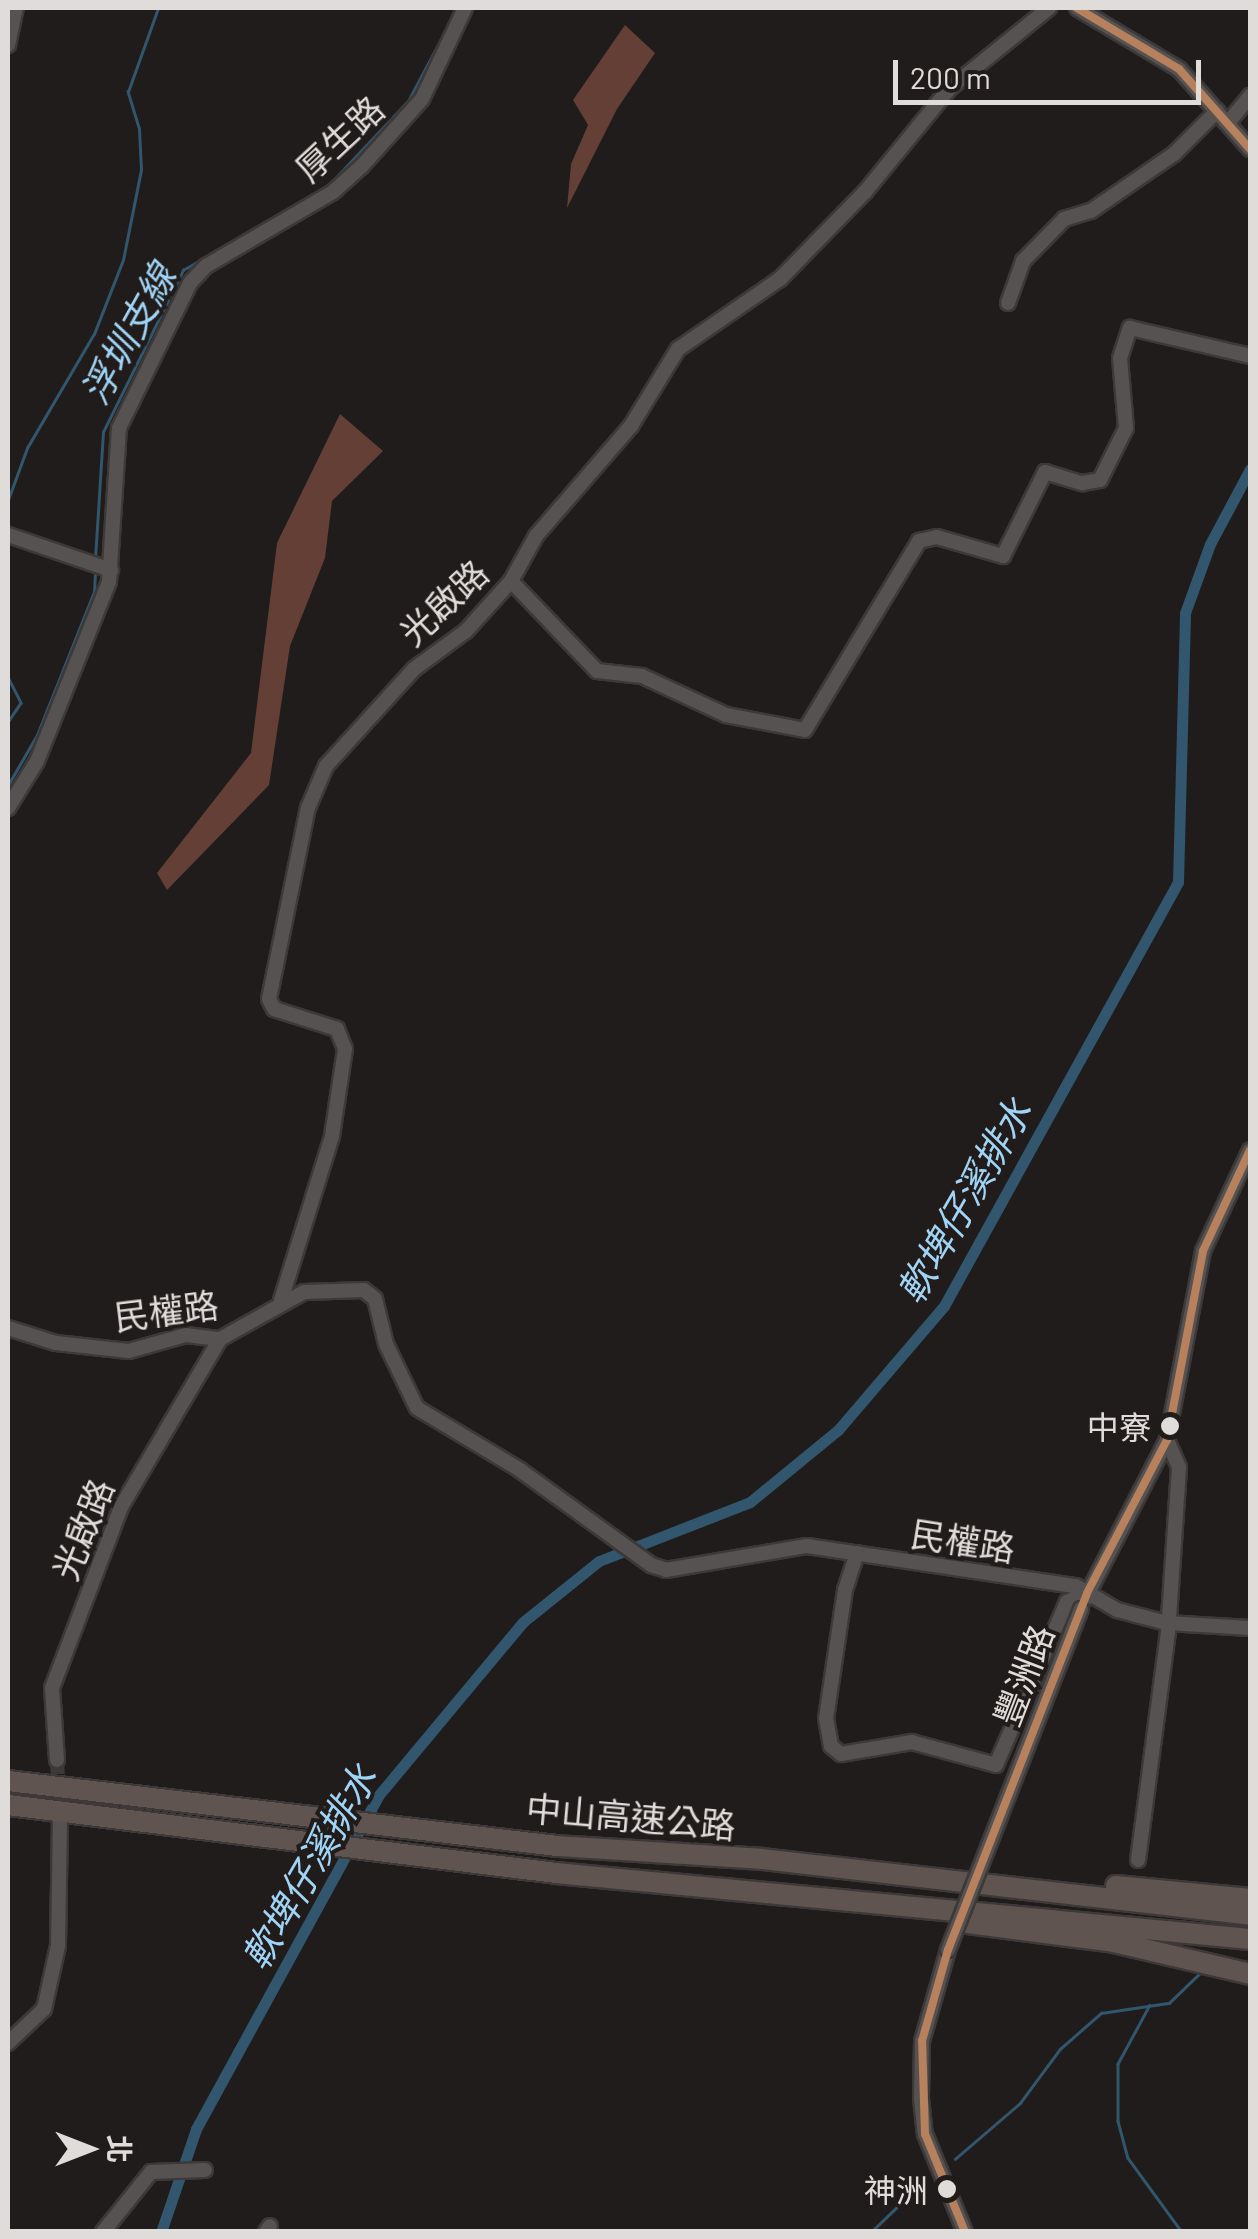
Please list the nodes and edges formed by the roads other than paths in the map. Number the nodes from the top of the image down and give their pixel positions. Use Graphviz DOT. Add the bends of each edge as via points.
graph roads {
  1 [pos="16,8"];
  2 [pos="465,8"];
  3 [pos="1049,8"];
  4 [pos="1077,8"];
  5 [pos="8,45"];
  6 [pos="1250,96"];
  7 [pos="1217,111"];
  8 [pos="1228,122"];
  9 [pos="1250,149"];
  10 [pos="1008,303"];
  11 [pos="1250,356"];
  12 [pos="8,535"];
  13 [pos="100,567"];
  14 [pos="511,581"];
  15 [pos="8,808"];
  16 [pos="1250,1150"];
  17 [pos="281,1300"];
  18 [pos="8,1328"];
  19 [pos="220,1338"];
  20 [pos="1167,1440"];
  21 [pos="857,1553"];
  22 [pos="1088,1593"];
  23 [pos="1167,1622"];
  24 [pos="1250,1628"];
  25 [pos="57,1760"];
  26 [pos="8,1782"];
  27 [pos="8,1805"];
  28 [pos="60,1820"];
  29 [pos="1138,1860"];
  30 [pos="798,1893"];
  31 [pos="1250,1899"];
  32 [pos="1216,1904"];
  33 [pos="1250,1914"];
  34 [pos="1250,1939"];
  35 [pos="1250,1974"];
  36 [pos="8,2043"];
  37 [pos="205,2170"];
  38 [pos="103,2232"];
  39 [pos="965,2232"];
  1 -- 5 [label="street"];
  2 -- 13 [label="street, 厚生路" via="422,99 362,167 334,192 206,266 190,283 119,428"];
  3 -- 14 [label="street, 光啟路" via="948,89 874,182 780,279 678,350 631,426 536,536"];
  4 -- 7 [label="street" via="1173,65"];
  6 -- 8 [label="street"];
  7 -- 8 [label="street"];
  7 -- 10 [label="street" via="1174,154 1091,211 1064,219 1023,261"];
  8 -- 9 [label="street"];
  11 -- 14 [label="street" via="1130,328 1120,358 1126,428 1102,478 1089,484 1044,472 1003,556 937,537 920,541 805,730 726,715 642,676 597,671"];
  12 -- 13 [label="street"];
  13 -- 15 [label="street" via="37,762"];
  14 -- 17 [label="street, 光啟路" via="466,630 414,669 347,742 326,766 308,808 269,999 274,1009 337,1029 345,1049 332,1136"];
  16 -- 20 [label="street, 豐洲路" via="1203,1250"];
  17 -- 19 [label="street, 民權路" via="258,1323"];
  17 -- 21 [label="street, 民權路" via="345,1287 364,1290 375,1299 386,1344 416,1408 651,1564 666,1570 807,1546"];
  18 -- 19 [label="street, 民權路" via="56,1343 129,1351 186,1334"];
  19 -- 25 [label="street, 光啟路" via="140,1470 107,1543 52,1688"];
  20 -- 22 [label="street, 豐洲路"];
  20 -- 23 [label="street" via="1179,1467"];
  21 -- 22 [label="street, 民權路"];
  21 -- 22 [label="street" via="826,1718 830,1746 841,1754 919,1742 996,1765 1067,1602"];
  22 -- 23 [label="street, 民權路" via="1117,1610"];
  22 -- 39 [label="street, 豐洲路, bridge" via="948,1950 922,2041 924,2134"];
  23 -- 24 [label="street, 民權路"];
  23 -- 29 [label="street"];
  26 -- 32 [label="highway, 中山高速公路" via="557,1846 762,1859"];
  27 -- 30 [label="highway, 中山高速公路" via="396,1854"];
  28 -- 36 [label="street" via="58,1946 44,2009"];
  30 -- 34 [label="highway, 中山高速公路"];
  30 -- 35 [label="highway"];
  31 -- 32 [label="highway"];
  32 -- 33 [label="highway, 中山高速公路"];
  37 -- 38 [label="street" via="151,2172"];
}
